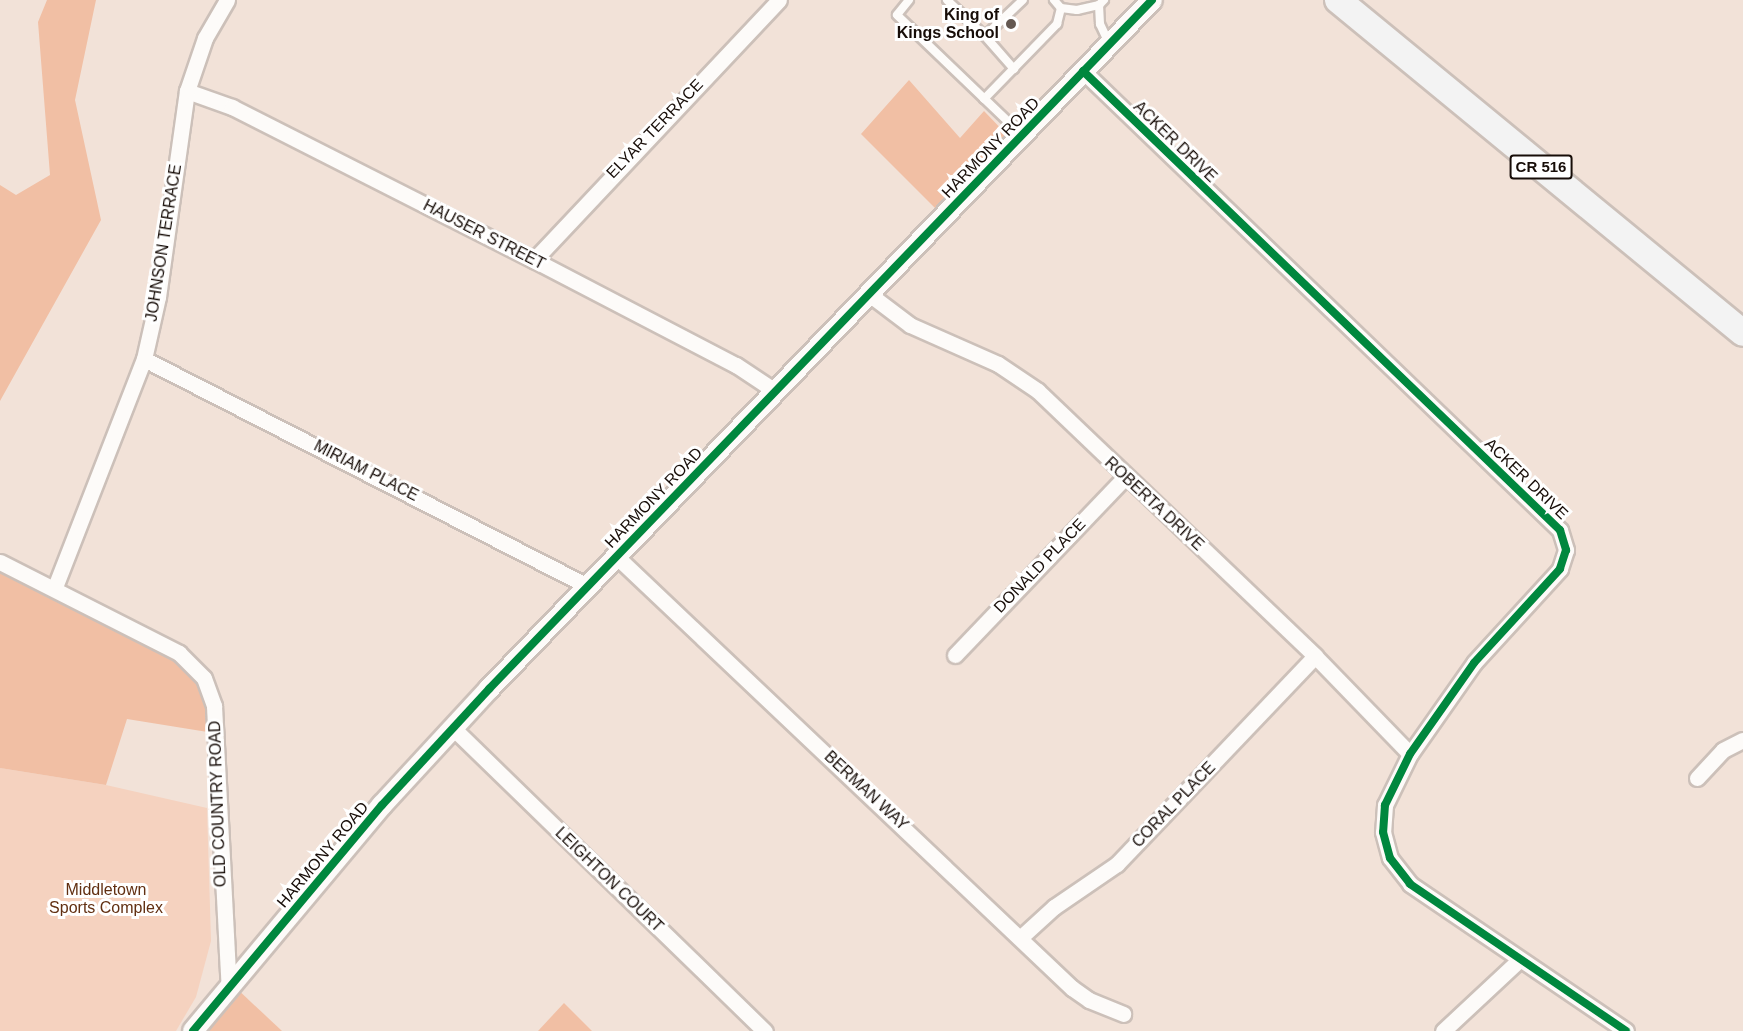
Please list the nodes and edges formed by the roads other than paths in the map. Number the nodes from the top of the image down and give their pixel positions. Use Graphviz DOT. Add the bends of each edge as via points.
graph roads {
  1 [pos="227,0"];
  2 [pos="780,0"];
  3 [pos="909,0"];
  4 [pos="947,0"];
  5 [pos="1023,0"];
  6 [pos="1054,0"];
  7 [pos="1152,0"];
  8 [pos="1338,0"];
  9 [pos="1102,2"];
  10 [pos="1061,8"];
  11 [pos="985,36"];
  12 [pos="1109,44"];
  13 [pos="1014,69"];
  14 [pos="1083,71"];
  15 [pos="187,91"];
  16 [pos="984,99"];
  17 [pos="1022,135"];
  18 [pos="534,260"];
  19 [pos="869,294"];
  20 [pos="1743,333"];
  21 [pos="144,359"];
  22 [pos="775,391"];
  23 [pos="1125,477"];
  24 [pos="616,557"];
  25 [pos="0,562"];
  26 [pos="588,586"];
  27 [pos="55,587"];
  28 [pos="955,656"];
  29 [pos="1315,656"];
  30 [pos="453,728"];
  31 [pos="1743,740"];
  32 [pos="1410,754"];
  33 [pos="1697,778"];
  34 [pos="1020,938"];
  35 [pos="1518,961"];
  36 [pos="228,988"];
  37 [pos="1123,1014"];
  38 [pos="193,1031"];
  39 [pos="765,1031"];
  40 [pos="1443,1031"];
  41 [pos="1626,1031"];
  1 -- 15 [label="street, JOHNSON TERRACE" via="200,49"];
  2 -- 18 [label="street, ELYAR TERRACE"];
  3 -- 16 [label="lane" via="897,15"];
  4 -- 11 [label="lane"];
  5 -- 11 [label="lane"];
  6 -- 10 [label="lane"];
  7 -- 12 [label="street, HARMONY ROAD"];
  8 -- 20 [label="main road, CR 516"];
  9 -- 10 [label="lane" via="1077,10"];
  9 -- 12 [label="lane" via="1100,24"];
  10 -- 13 [label="lane" via="1057,24"];
  11 -- 13 [label="lane"];
  12 -- 14 [label="street, HARMONY ROAD"];
  13 -- 16 [label="lane"];
  14 -- 17 [label="street, HARMONY ROAD"];
  14 -- 32 [label="street, ACKER DRIVE" via="1560,530 1566,550 1560,569 1474,663"];
  15 -- 18 [label="street, HAUSER STREET" via="232,107"];
  15 -- 21 [label="street, JOHNSON TERRACE" via="158,297"];
  16 -- 17 [label="lane"];
  17 -- 19 [label="street, HARMONY ROAD"];
  18 -- 22 [label="street, HAUSER STREET" via="736,365"];
  19 -- 22 [label="street, HARMONY ROAD"];
  19 -- 23 [label="street, ROBERTA DRIVE" via="910,325 1024,379"];
  21 -- 26 [label="street, MIRIAM PLACE"];
  21 -- 27 [label="street, JOHNSON TERRACE"];
  22 -- 24 [label="street, HARMONY ROAD"];
  23 -- 28 [label="street, DONALD PLACE"];
  23 -- 29 [label="street, ROBERTA DRIVE"];
  24 -- 26 [label="street, HARMONY ROAD"];
  24 -- 34 [label="street, BERMAN WAY"];
  25 -- 27 [label="street, OLD COUNTRY ROAD"];
  26 -- 30 [label="street, HARMONY ROAD"];
  27 -- 36 [label="street, OLD COUNTRY ROAD" via="179,653 197,668 210,691 221,787 218,808"];
  29 -- 32 [label="street, ROBERTA DRIVE"];
  29 -- 34 [label="street, CORAL PLACE" via="1117,864 1054,907"];
  30 -- 36 [label="street, HARMONY ROAD" via="382,805"];
  30 -- 39 [label="street, LEIGHTON COURT"];
  31 -- 33 [label="street" via="1723,750"];
  32 -- 35 [label="street, ACKER DRIVE" via="1385,805 1383,832 1390,858 1410,884"];
  34 -- 37 [label="street, BERMAN WAY" via="1080,994"];
  35 -- 40 [label="street"];
  35 -- 41 [label="street, ACKER DRIVE"];
  36 -- 38 [label="street, HARMONY ROAD"];
}
